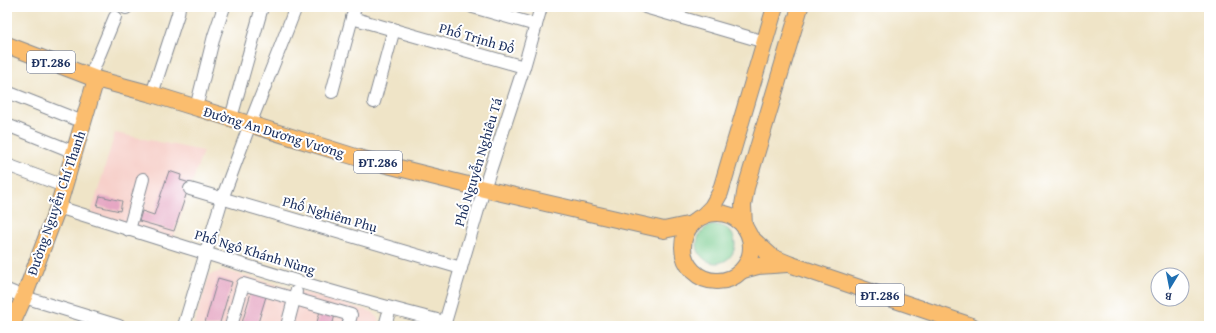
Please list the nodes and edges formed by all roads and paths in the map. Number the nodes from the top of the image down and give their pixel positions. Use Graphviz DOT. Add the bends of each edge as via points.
graph roads {
  1 [pos="179,7"];
  2 [pos="224,7"];
  3 [pos="262,7"];
  4 [pos="296,7"];
  5 [pos="473,7"];
  6 [pos="541,7"];
  7 [pos="645,7"];
  8 [pos="775,7"];
  9 [pos="800,7"];
  10 [pos="354,12"];
  11 [pos="683,12"];
  12 [pos="115,17"];
  13 [pos="536,25"];
  14 [pos="394,29"];
  15 [pos="765,42"];
  16 [pos="7,45"];
  17 [pos="524,67"];
  18 [pos="93,78"];
  19 [pos="7,92"];
  20 [pos="332,92"];
  21 [pos="152,94"];
  22 [pos="374,102"];
  23 [pos="196,108"];
  24 [pos="231,118"];
  25 [pos="83,122"];
  26 [pos="250,124"];
  27 [pos="7,125"];
  28 [pos="74,152"];
  29 [pos="7,165"];
  30 [pos="143,179"];
  31 [pos="64,186"];
  32 [pos="190,189"];
  33 [pos="484,189"];
  34 [pos="222,198"];
  35 [pos="58,207"];
  36 [pos="697,220"];
  37 [pos="129,230"];
  38 [pos="664,230"];
  39 [pos="747,232"];
  40 [pos="206,253"];
  41 [pos="684,257"];
  42 [pos="789,264"];
  43 [pos="461,268"];
  44 [pos="742,270"];
  45 [pos="299,281"];
  46 [pos="7,290"];
  47 [pos="24,297"];
  48 [pos="294,298"];
  49 [pos="390,308"];
  50 [pos="444,324"];
  51 [pos="12,326"];
  52 [pos="119,326"];
  53 [pos="184,326"];
  54 [pos="231,326"];
  55 [pos="287,326"];
  56 [pos="348,326"];
  57 [pos="385,326"];
  58 [pos="972,326"];
  1 -- 21 [label="street"];
  2 -- 23 [label="street"];
  3 -- 24 [label="street"];
  4 -- 26 [label="street"];
  5 -- 13 [label="street"];
  6 -- 13 [label="street, Phố Nguyễn Nghiêu Tá"];
  7 -- 11 [label="street"];
  8 -- 15 [label="main road"];
  9 -- 39 [label="main road" via="746,188 743,204"];
  10 -- 14 [label="street, Phố Trịnh Đổ"];
  10 -- 20 [label="street"];
  11 -- 15 [label="street"];
  12 -- 18 [label="street"];
  13 -- 17 [label="street, Phố Nguyễn Nghiêu Tá"];
  14 -- 17 [label="street, Phố Trịnh Đổ"];
  14 -- 22 [label="street"];
  15 -- 36 [label="main road" via="720,193 712,207"];
  16 -- 18 [label="main road, Đường An Dương Vương / ĐT.286"];
  17 -- 33 [label="street, Phố Nguyễn Nghiêu Tá"];
  18 -- 21 [label="main road, Đường An Dương Vương / ĐT.286"];
  18 -- 25 [label="main road, Đường Nguyễn Chí Thanh"];
  19 -- 25 [label="street"];
  21 -- 23 [label="main road, Đường An Dương Vương / ĐT.286"];
  23 -- 24 [label="main road, Đường An Dương Vương / ĐT.286"];
  24 -- 26 [label="main road, Đường An Dương Vương / ĐT.286"];
  25 -- 28 [label="main road, Đường Nguyễn Chí Thanh"];
  26 -- 33 [label="main road, Đường An Dương Vương / ĐT.286" via="359,158"];
  26 -- 34 [label="street"];
  27 -- 28 [label="street"];
  28 -- 31 [label="main road, Đường Nguyễn Chí Thanh"];
  29 -- 31 [label="street"];
  30 -- 37 [label="street"];
  31 -- 35 [label="main road, Đường Nguyễn Chí Thanh"];
  32 -- 34 [label="street, Phố Nghiêm Phụ"];
  33 -- 38 [label="main road, Đường An Dương Vương / ĐT.286"];
  33 -- 43 [label="street, Phố Nguyễn Nghiêu Tá"];
  34 -- 40 [label="street"];
  34 -- 43 [label="street, Phố Nghiêm Phụ"];
  35 -- 37 [label="street, Phố Ngô Khánh Nùng"];
  35 -- 47 [label="main road, Đường Nguyễn Chí Thanh"];
  36 -- 38 [label="main road, Đường An Dương Vương / ĐT.286"];
  36 -- 39 [label="main road, ĐT.286" via="713,213 722,213 734,218"];
  36 -- 41 [label="main road" via="687,231 683,248"];
  37 -- 40 [label="street, Phố Ngô Khánh Nùng"];
  38 -- 41 [label="main road, ĐT.286"];
  39 -- 42 [label="main road, ĐT.286" via="772,257"];
  39 -- 44 [label="main road" via="752,248 749,260"];
  40 -- 45 [label="street, Phố Ngô Khánh Nùng"];
  40 -- 53 [label="street"];
  41 -- 44 [label="main road, ĐT.286" via="694,272 710,280 722,281"];
  42 -- 44 [label="main road, ĐT.286"];
  42 -- 58 [label="main road, ĐT.286"];
  43 -- 50 [label="street, Phố Nguyễn Nghiêu Tá"];
  45 -- 48 [label="street"];
  45 -- 49 [label="street, Phố Ngô Khánh Nùng"];
  46 -- 47 [label="street"];
  47 -- 51 [label="main road, Đường Nguyễn Chí Thanh"];
  47 -- 52 [label="street"];
  48 -- 54 [label="street" via="243,284"];
  48 -- 55 [label="street"];
  48 -- 56 [label="street" via="351,315"];
  49 -- 50 [label="street, Phố Ngô Khánh Nùng"];
  49 -- 57 [label="street"];
}
